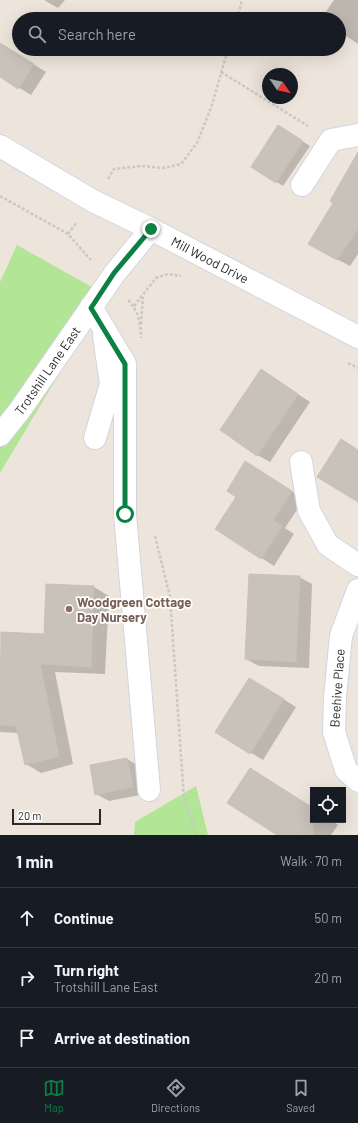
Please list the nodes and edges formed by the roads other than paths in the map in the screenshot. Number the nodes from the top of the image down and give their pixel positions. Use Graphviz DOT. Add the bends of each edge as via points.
graph roads {
  1 [pos="358,135"];
  2 [pos="0,146"];
  3 [pos="302,185"];
  4 [pos="151,229"];
  5 [pos="91,308"];
  6 [pos="103,325"];
  7 [pos="358,337"];
  8 [pos="0,435"];
  9 [pos="95,438"];
  10 [pos="301,462"];
  11 [pos="358,565"];
  12 [pos="358,590"];
  13 [pos="358,781"];
  14 [pos="149,790"];
  1 -- 3 [label="street" via="331,140"];
  2 -- 4 [label="street, Mill Wood Drive" via="93,201"];
  4 -- 5 [label="street, Trotshill Lane East" via="109,280"];
  4 -- 7 [label="street, Mill Wood Drive"];
  5 -- 6 [label="street"];
  5 -- 8 [label="street, Trotshill Lane East"];
  6 -- 9 [label="street" via="111,384"];
  6 -- 14 [label="street" via="125,364 125,514"];
  10 -- 11 [label="street" via="309,511 328,545"];
  12 -- 13 [label="street, Beehive Place" via="341,636 334,732 346,770"];
}
